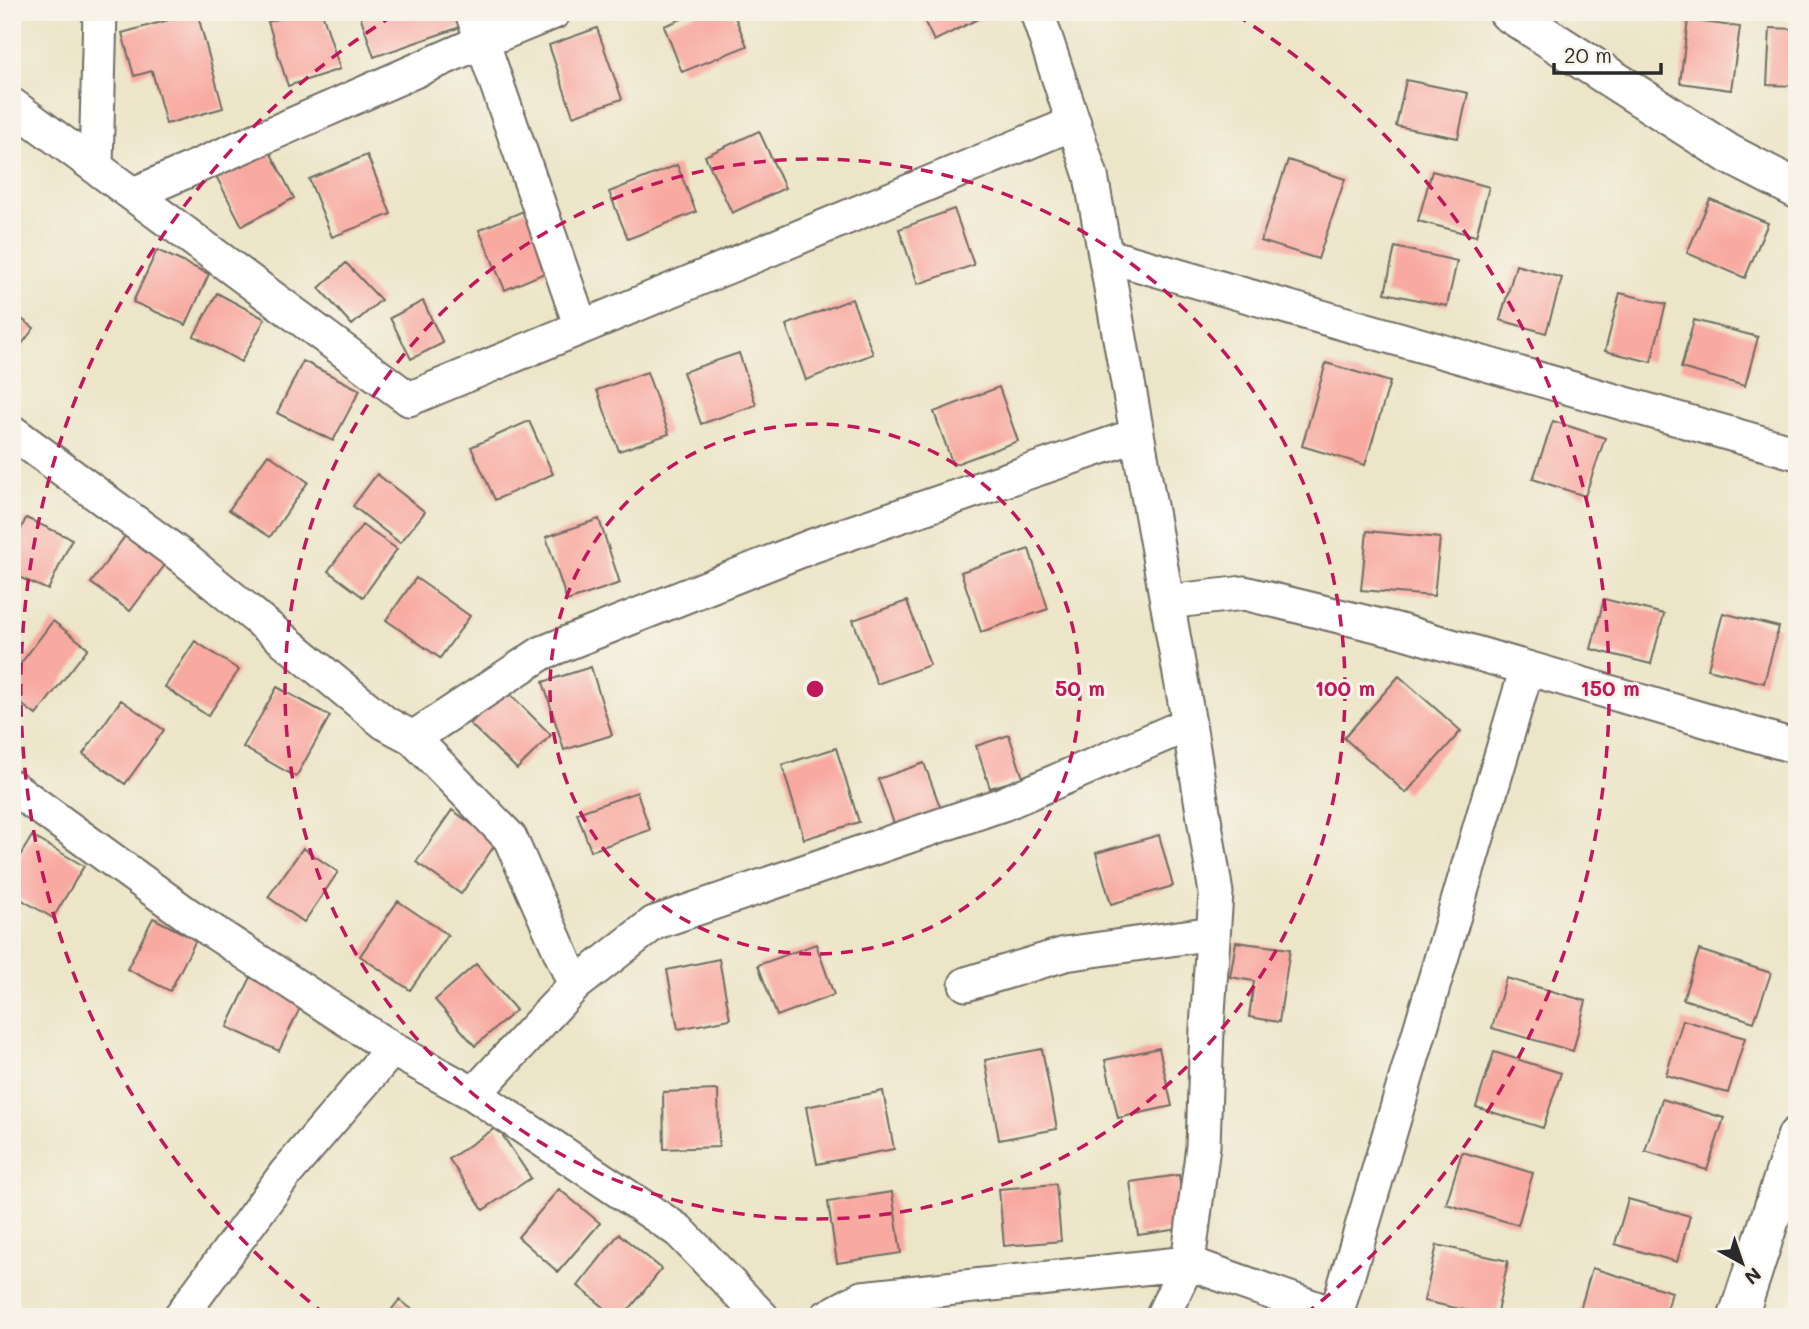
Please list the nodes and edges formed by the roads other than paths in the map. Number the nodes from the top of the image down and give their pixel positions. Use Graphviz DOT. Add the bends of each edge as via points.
graph roads {
  1 [pos="100,12"];
  2 [pos="554,12"];
  3 [pos="1037,12"];
  4 [pos="1508,12"];
  5 [pos="478,27"];
  6 [pos="12,105"];
  7 [pos="1074,123"];
  8 [pos="96,166"];
  9 [pos="1797,189"];
  10 [pos="134,194"];
  11 [pos="1105,256"];
  12 [pos="580,327"];
  13 [pos="12,432"];
  14 [pos="1137,435"];
  15 [pos="1797,453"];
  16 [pos="1167,602"];
  17 [pos="1527,668"];
  18 [pos="1189,724"];
  19 [pos="413,738"];
  20 [pos="1797,747"];
  21 [pos="12,787"];
  22 [pos="1213,933"];
  23 [pos="966,984"];
  24 [pos="575,985"];
  25 [pos="392,1049"];
  26 [pos="474,1094"];
  27 [pos="1797,1136"];
  28 [pos="1188,1263"];
  29 [pos="184,1315"];
  30 [pos="1339,1316"];
  31 [pos="762,1317"];
  32 [pos="827,1317"];
  33 [pos="1162,1317"];
  34 [pos="1738,1317"];
  1 -- 8 [label="street"];
  2 -- 5 [label="street"];
  3 -- 7 [label="street"];
  4 -- 9 [label="street" via="1729,154"];
  5 -- 10 [label="street"];
  5 -- 12 [label="street"];
  6 -- 8 [label="street"];
  7 -- 11 [label="street" via="1091,176"];
  7 -- 12 [label="street"];
  8 -- 10 [label="street"];
  10 -- 12 [label="street" via="409,399"];
  11 -- 14 [label="street"];
  11 -- 15 [label="street"];
  13 -- 19 [label="street" via="181,556 385,723"];
  14 -- 16 [label="street"];
  14 -- 19 [label="street" via="811,546 542,653"];
  16 -- 17 [label="street" via="1244,593"];
  16 -- 18 [label="street"];
  17 -- 20 [label="street"];
  17 -- 30 [label="street"];
  18 -- 22 [label="street" via="1216,893"];
  18 -- 24 [label="street" via="1003,804 654,923"];
  19 -- 24 [label="street" via="510,838"];
  21 -- 25 [label="street" via="188,915"];
  22 -- 23 [label="street" via="1065,954"];
  22 -- 28 [label="street" via="1203,1146"];
  24 -- 26 [label="street"];
  25 -- 26 [label="street"];
  25 -- 29 [label="street" via="286,1173"];
  26 -- 31 [label="street" via="679,1231"];
  27 -- 34 [label="street"];
  28 -- 30 [label="street"];
  28 -- 32 [label="street" via="862,1298"];
  28 -- 33 [label="street"];
}
